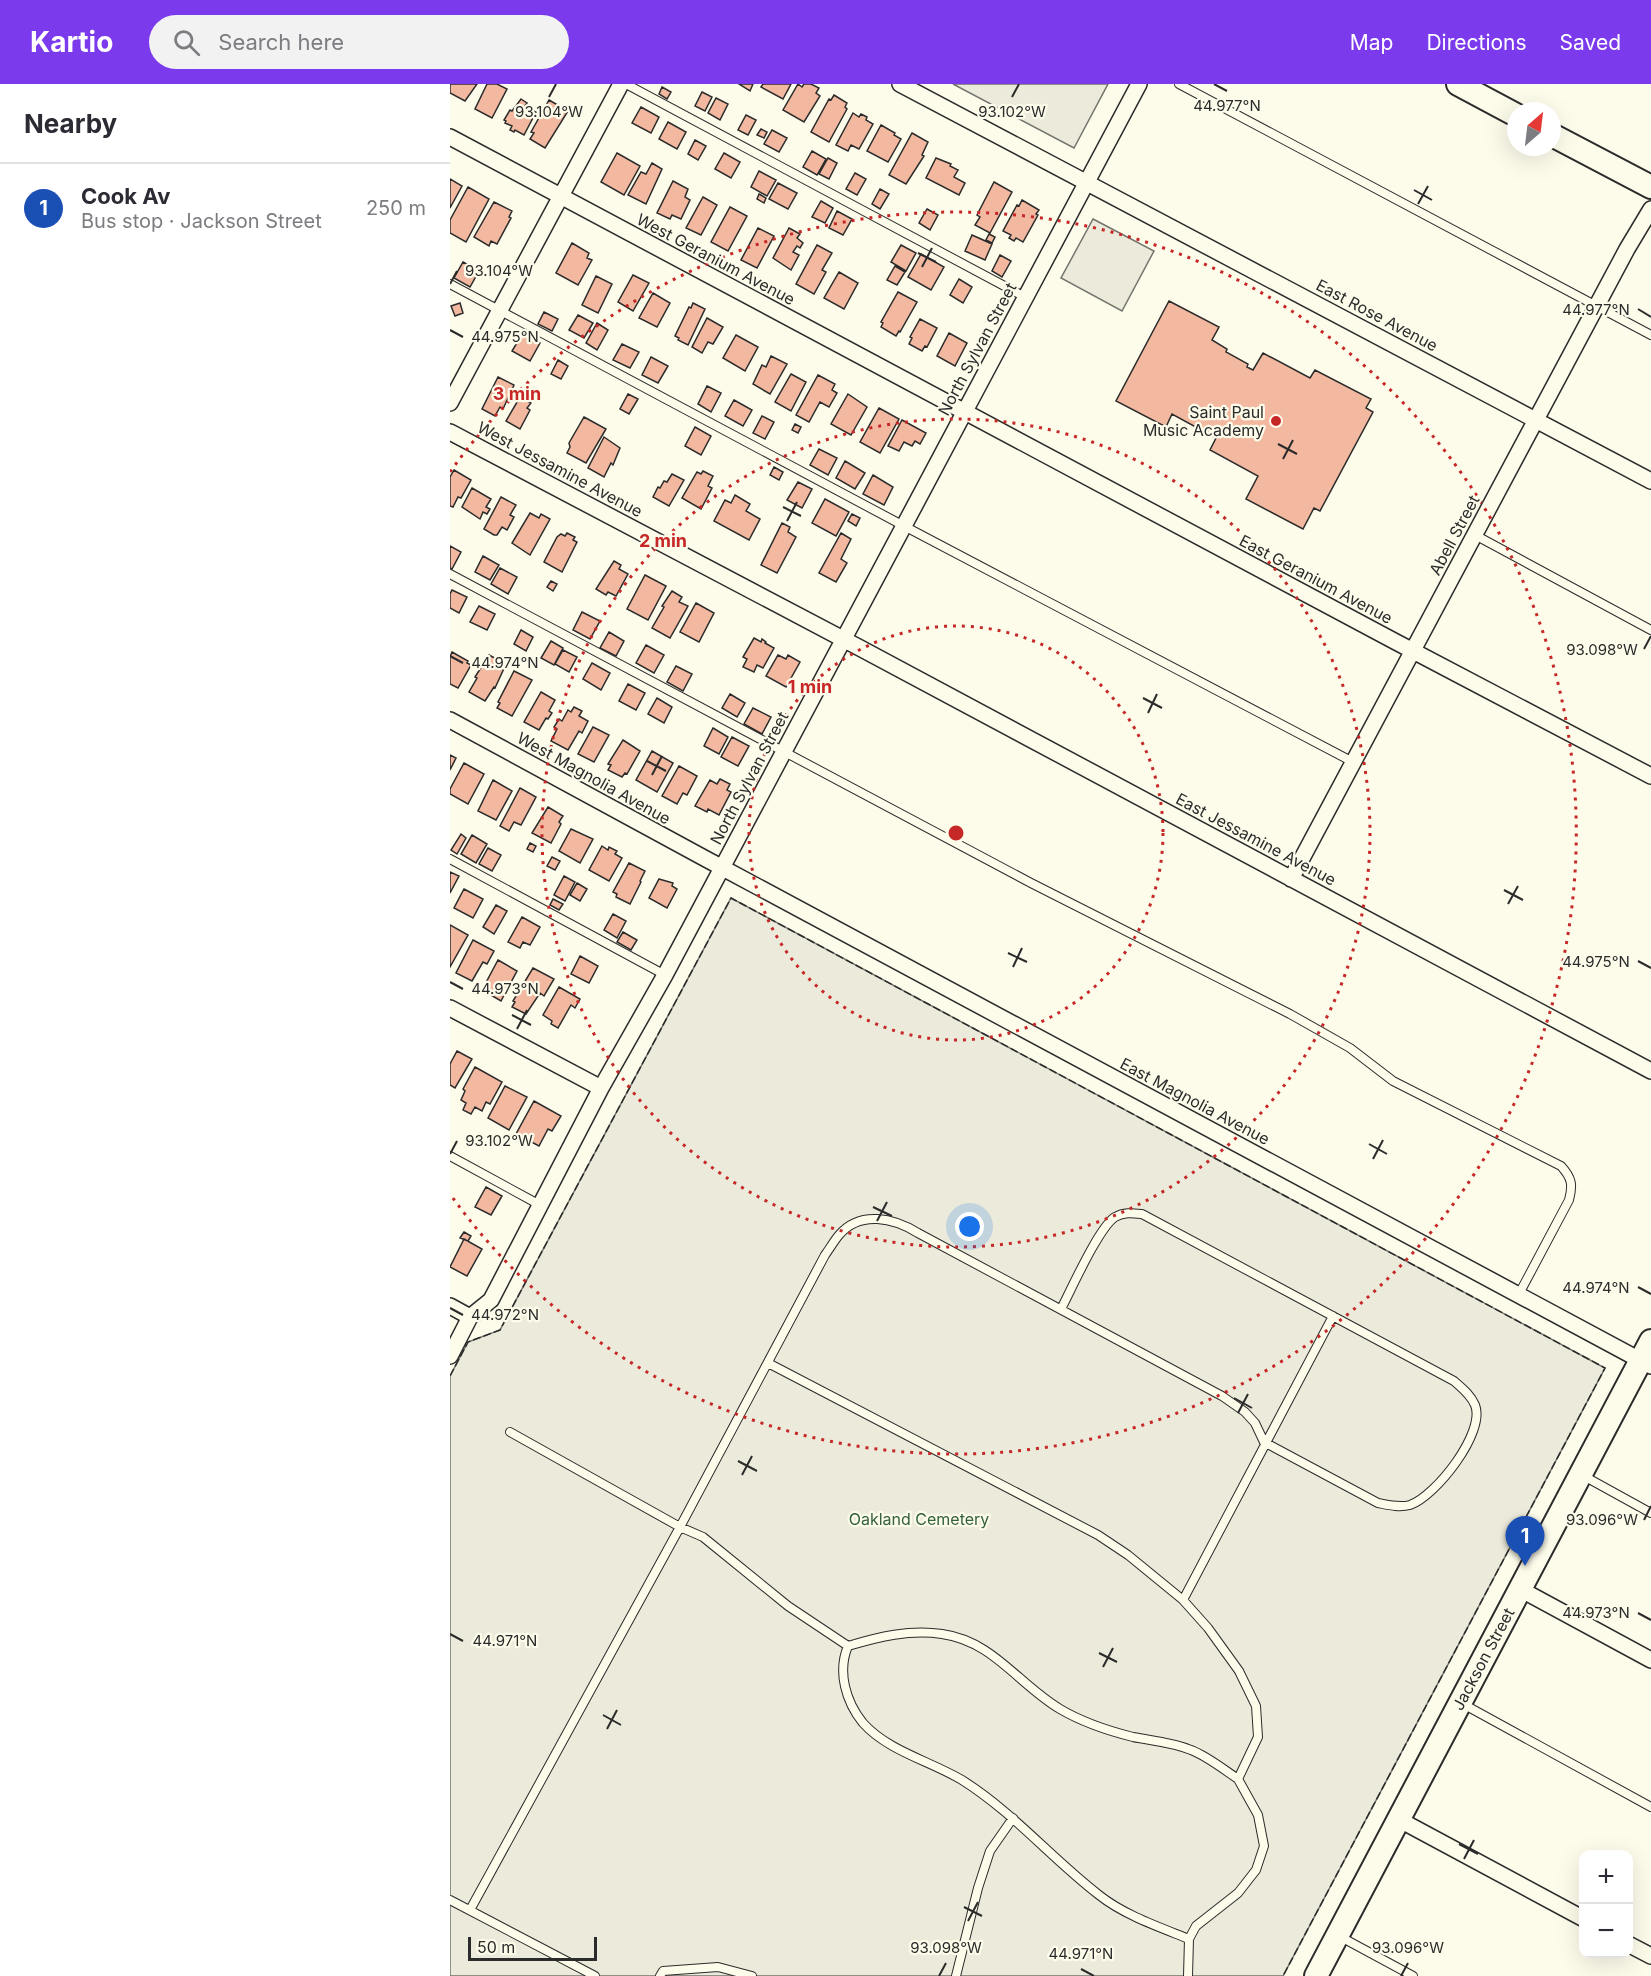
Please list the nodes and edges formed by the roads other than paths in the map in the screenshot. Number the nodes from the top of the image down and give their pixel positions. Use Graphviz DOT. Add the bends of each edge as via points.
graph roads {
  1 [pos="624,84"];
  2 [pos="900,84"];
  3 [pos="1138,84"];
  4 [pos="1179,84"];
  5 [pos="1458,84"];
  6 [pos="1507,110"];
  7 [pos="450,137"];
  8 [pos="1561,140"];
  9 [pos="1086,182"];
  10 [pos="1651,187"];
  11 [pos="561,197"];
  12 [pos="1651,209"];
  13 [pos="450,284"];
  14 [pos="1025,297"];
  15 [pos="1597,306"];
  16 [pos="499,310"];
  17 [pos="1651,335"];
  18 [pos="450,403"];
  19 [pos="964,412"];
  20 [pos="1537,419"];
  21 [pos="450,432"];
  22 [pos="1651,481"];
  23 [pos="904,526"];
  24 [pos="1475,535"];
  25 [pos="450,574"];
  26 [pos="1651,630"];
  27 [pos="843,639"];
  28 [pos="1413,651"];
  29 [pos="450,720"];
  30 [pos="784,751"];
  31 [pos="1353,762"];
  32 [pos="1651,776"];
  33 [pos="450,860"];
  34 [pos="722,868"];
  35 [pos="1291,879"];
  36 [pos="665,975"];
  37 [pos="450,1008"];
  38 [pos="1651,1071"];
  39 [pos="601,1089"];
  40 [pos="450,1156"];
  41 [pos="540,1205"];
  42 [pos="1519,1294"];
  43 [pos="450,1306"];
  44 [pos="1061,1310"];
  45 [pos="1333,1316"];
  46 [pos="470,1317"];
  47 [pos="450,1356"];
  48 [pos="1648,1356"];
  49 [pos="768,1363"];
  50 [pos="510,1432"];
  51 [pos="1264,1442"];
  52 [pos="1581,1475"];
  53 [pos="1651,1513"];
  54 [pos="680,1527"];
  55 [pos="1520,1589"];
  56 [pos="1182,1600"];
  57 [pos="848,1646"];
  58 [pos="1651,1660"];
  59 [pos="1460,1702"];
  60 [pos="1238,1779"];
  61 [pos="1651,1807"];
  62 [pos="1013,1818"];
  63 [pos="1398,1820"];
  64 [pos="450,1900"];
  65 [pos="470,1910"];
  66 [pos="1579,1917"];
  67 [pos="1338,1935"];
  68 [pos="1189,1939"];
  69 [pos="1633,1946"];
  70 [pos="1651,1956"];
  71 [pos="596,1976"];
  72 [pos="660,1976"];
  73 [pos="752,1976"];
  74 [pos="956,1976"];
  75 [pos="1188,1976"];
  76 [pos="1316,1976"];
  77 [pos="1413,1976"];
  1 -- 11 [label="street"];
  1 -- 14 [label="lane"];
  2 -- 9 [label="street, East Rose Avenue"];
  3 -- 9 [label="street, North Sylvan Street"];
  4 -- 15 [label="lane"];
  5 -- 6 [label="street"];
  7 -- 11 [label="street, West Geranium Avenue"];
  8 -- 10 [label="street"];
  9 -- 14 [label="street, North Sylvan Street"];
  9 -- 20 [label="street, East Rose Avenue"];
  11 -- 16 [label="street"];
  11 -- 19 [label="street, West Geranium Avenue"];
  12 -- 15 [label="street, Abell Street"];
  13 -- 16 [label="lane"];
  14 -- 19 [label="street, North Sylvan Street"];
  15 -- 17 [label="lane"];
  15 -- 20 [label="street, Abell Street"];
  16 -- 18 [label="street"];
  16 -- 23 [label="lane"];
  19 -- 23 [label="street, North Sylvan Street"];
  19 -- 28 [label="street, East Geranium Avenue"];
  20 -- 22 [label="street, East Rose Avenue"];
  20 -- 24 [label="street, Abell Street"];
  21 -- 27 [label="street, West Jessamine Avenue"];
  23 -- 27 [label="street, North Sylvan Street"];
  23 -- 31 [label="lane"];
  24 -- 26 [label="lane"];
  24 -- 28 [label="street, Abell Street"];
  25 -- 30 [label="lane"];
  27 -- 30 [label="street, North Sylvan Street"];
  27 -- 35 [label="street, East Jessamine Avenue"];
  28 -- 31 [label="street, Abell Street"];
  28 -- 32 [label="street, East Geranium Avenue"];
  29 -- 34 [label="street, West Magnolia Avenue"];
  30 -- 34 [label="street, North Sylvan Street"];
  30 -- 42 [label="lane" via="1031,883 1290,1014 1350,1048 1393,1081 1562,1166 1571,1177 1569,1200"];
  31 -- 35 [label="street, Abell Street"];
  33 -- 36 [label="lane"];
  34 -- 36 [label="street, North Sylvan Street"];
  34 -- 42 [label="street, East Magnolia Avenue"];
  35 -- 38 [label="street, East Jessamine Avenue"];
  36 -- 39 [label="street, North Sylvan Street"];
  37 -- 39 [label="street"];
  39 -- 41 [label="street, North Sylvan Street"];
  40 -- 41 [label="lane"];
  41 -- 46 [label="street, North Sylvan Street" via="491,1300"];
  42 -- 48 [label="street, East Magnolia Avenue"];
  43 -- 46 [label="street"];
  44 -- 45 [label="lane" via="1102,1231 1112,1218 1126,1213 1159,1221"];
  44 -- 49 [label="lane" via="904,1224 882,1219 858,1220 840,1233 825,1255"];
  44 -- 51 [label="lane" via="1222,1395 1255,1423"];
  45 -- 51 [label="lane"];
  45 -- 51 [label="lane" via="1454,1381 1476,1406 1473,1432 1435,1488 1409,1505 1395,1507 1378,1503"];
  46 -- 47 [label="street, North Sylvan Street"];
  48 -- 52 [label="street, Jackson Street"];
  49 -- 54 [label="lane"];
  49 -- 56 [label="lane" via="1098,1535"];
  50 -- 54 [label="lane"];
  51 -- 56 [label="lane"];
  52 -- 53 [label="lane"];
  52 -- 55 [label="street, Jackson Street"];
  54 -- 57 [label="lane" via="703,1537 788,1606"];
  54 -- 65 [label="lane"];
  55 -- 58 [label="street"];
  55 -- 59 [label="street, Jackson Street"];
  56 -- 60 [label="lane" via="1239,1671 1256,1706 1258,1737"];
  57 -- 60 [label="lane" via="913,1633 942,1634 975,1643 1061,1710 1132,1737 1193,1751"];
  57 -- 62 [label="lane" via="842,1659 843,1680 851,1706 874,1734 960,1779"];
  59 -- 61 [label="lane"];
  59 -- 63 [label="street, Jackson Street"];
  60 -- 68 [label="lane" via="1258,1815 1264,1846 1256,1870 1238,1893 1196,1926"];
  62 -- 68 [label="lane" via="1100,1896 1134,1916"];
  62 -- 74 [label="lane" via="990,1851"];
  63 -- 66 [label="street"];
  63 -- 67 [label="street, Jackson Street"];
  64 -- 65 [label="lane"];
  65 -- 71 [label="lane"];
  67 -- 76 [label="street, Jackson Street"];
  67 -- 77 [label="lane"];
  68 -- 75 [label="lane"];
  69 -- 70 [label="street"];
  72 -- 73 [label="lane" via="663,1971 718,1967"];
}
